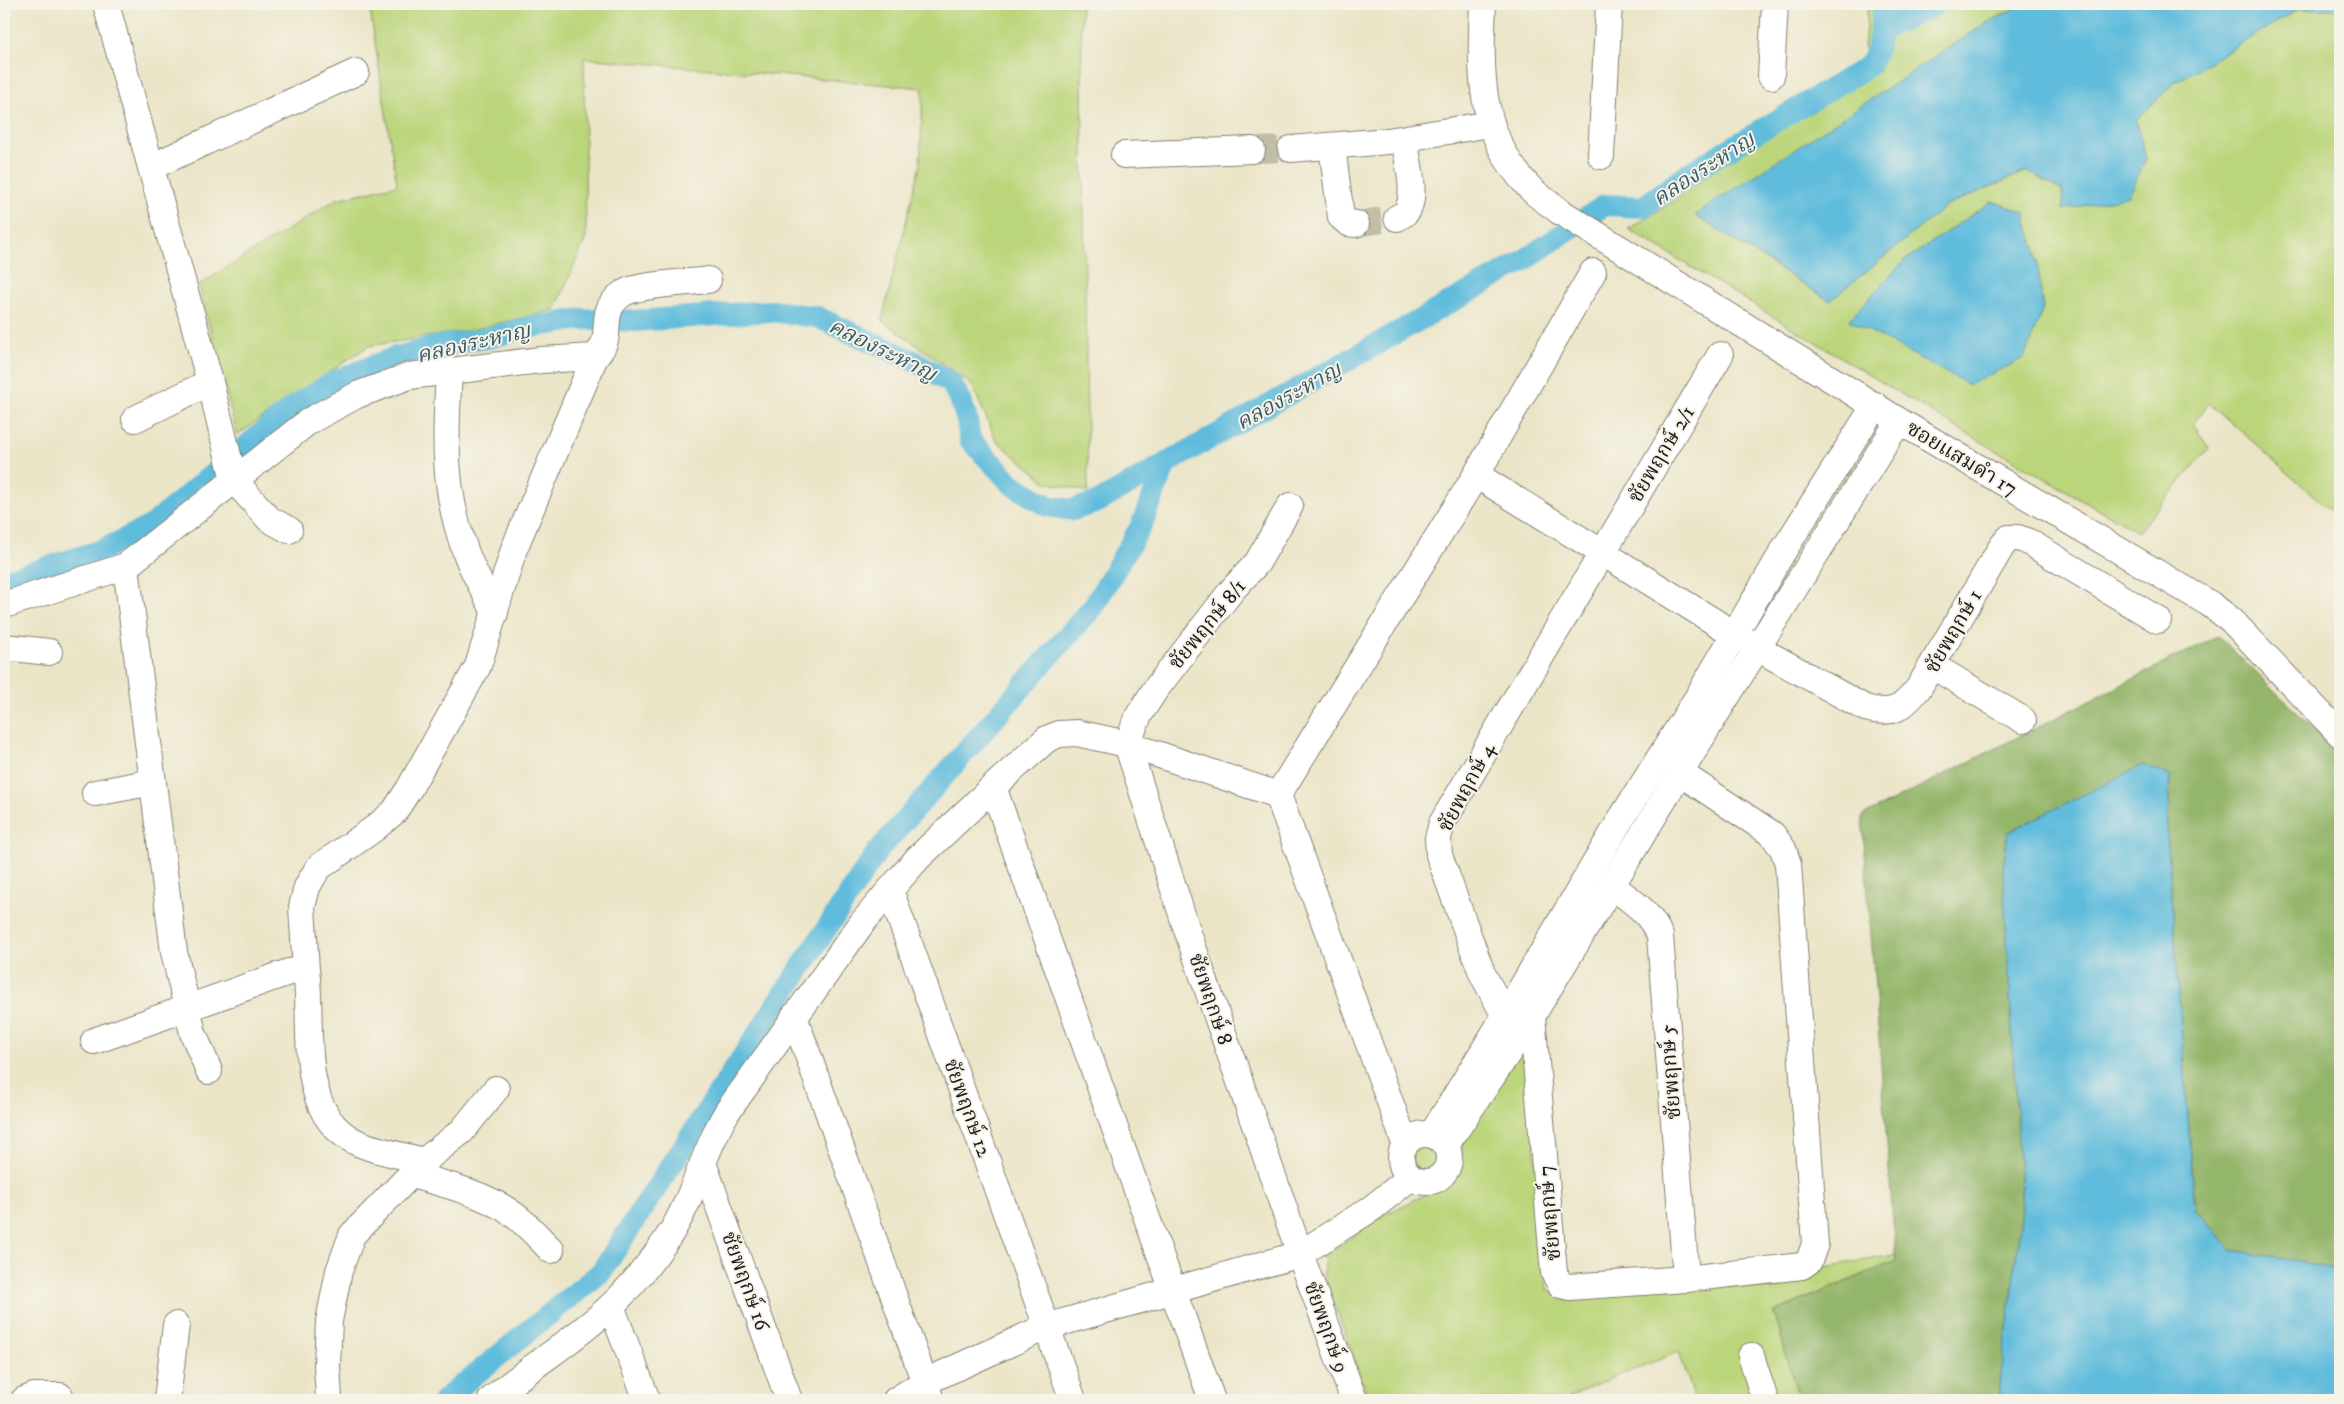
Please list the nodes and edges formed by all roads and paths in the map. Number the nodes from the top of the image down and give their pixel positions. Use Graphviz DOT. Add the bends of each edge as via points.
graph roads {
  1 [pos="106,4"];
  2 [pos="1483,4"];
  3 [pos="1609,4"];
  4 [pos="1775,4"];
  5 [pos="356,72"];
  6 [pos="1771,76"];
  7 [pos="1490,124"];
  8 [pos="1404,139"];
  9 [pos="1332,146"];
  10 [pos="1252,150"];
  11 [pos="1291,150"];
  12 [pos="1124,155"];
  13 [pos="1601,156"];
  14 [pos="151,167"];
  15 [pos="1397,218"];
  16 [pos="1356,224"];
  17 [pos="1593,272"];
  18 [pos="708,280"];
  19 [pos="601,349"];
  20 [pos="1720,355"];
  21 [pos="449,373"];
  22 [pos="210,382"];
  23 [pos="1875,405"];
  24 [pos="135,419"];
  25 [pos="1899,420"];
  26 [pos="230,467"];
  27 [pos="1476,475"];
  28 [pos="1290,506"];
  29 [pos="289,530"];
  30 [pos="1785,548"];
  31 [pos="1603,553"];
  32 [pos="1810,563"];
  33 [pos="126,566"];
  34 [pos="4,605"];
  35 [pos="495,613"];
  36 [pos="2158,620"];
  37 [pos="1736,633"];
  38 [pos="4,647"];
  39 [pos="1757,648"];
  40 [pos="49,652"];
  41 [pos="1934,666"];
  42 [pos="1706,707"];
  43 [pos="2023,720"];
  44 [pos="2340,734"];
  45 [pos="1127,744"];
  46 [pos="1680,773"];
  47 [pos="154,782"];
  48 [pos="993,787"];
  49 [pos="95,792"];
  50 [pos="1278,795"];
  51 [pos="1621,819"];
  52 [pos="1643,833"];
  53 [pos="1612,886"];
  54 [pos="890,890"];
  55 [pos="306,970"];
  56 [pos="187,1008"];
  57 [pos="794,1016"];
  58 [pos="1520,1020"];
  59 [pos="94,1041"];
  60 [pos="209,1072"];
  61 [pos="496,1089"];
  62 [pos="1439,1140"];
  63 [pos="1405,1143"];
  64 [pos="703,1163"];
  65 [pos="418,1168"];
  66 [pos="1410,1178"];
  67 [pos="551,1250"];
  68 [pos="1300,1254"];
  69 [pos="1686,1278"];
  70 [pos="1171,1289"];
  71 [pos="611,1306"];
  72 [pos="176,1325"];
  73 [pos="1046,1327"];
  74 [pos="1751,1356"];
  75 [pos="928,1391"];
  76 [pos="60,1396"];
  77 [pos="500,1397"];
  78 [pos="24,1400"];
  79 [pos="168,1400"];
  80 [pos="329,1400"];
  81 [pos="647,1400"];
  82 [pos="789,1400"];
  83 [pos="896,1400"];
  84 [pos="1073,1400"];
  85 [pos="1212,1400"];
  86 [pos="1354,1400"];
  87 [pos="1765,1400"];
  1 -- 14 [label="street"];
  2 -- 7 [label="street, ซอยแสมดำ 17" via="1481,71"];
  3 -- 13 [label="street"];
  4 -- 6 [label="street"];
  5 -- 14 [label="street"];
  7 -- 8 [label="street"];
  7 -- 23 [label="street, ซอยแสมดำ 17" via="1506,157 1529,188 1559,211"];
  8 -- 9 [label="street"];
  8 -- 15 [label="street" via="1410,196 1405,214"];
  9 -- 11 [label="street"];
  9 -- 16 [label="street" via="1341,217"];
  10 -- 12 [label="street"];
  14 -- 22 [label="street"];
  17 -- 27 [label="street"];
  18 -- 19 [label="street" via="624,293 609,311"];
  19 -- 21 [label="street"];
  19 -- 35 [label="street" via="514,549"];
  20 -- 31 [label="street, ชัยพฤกษ์ 2/1"];
  21 -- 26 [label="street" via="409,376 357,395"];
  21 -- 35 [label="street" via="445,439 450,498 464,548"];
  22 -- 24 [label="street"];
  22 -- 26 [label="street"];
  23 -- 25 [label="street, ซอยแสมดำ 17"];
  23 -- 30 [label="street"];
  25 -- 32 [label="street"];
  25 -- 44 [label="street, ซอยแสมดำ 17" via="2217,609"];
  26 -- 29 [label="street" via="269,519"];
  26 -- 33 [label="street"];
  27 -- 31 [label="street, ชัยพฤกษ์ 1"];
  27 -- 50 [label="street"];
  28 -- 45 [label="street, ชัยพฤกษ์ 8/1" via="1257,563 1232,590 1155,690 1139,715"];
  30 -- 32 [label="street"];
  30 -- 37 [label="street"];
  31 -- 37 [label="street, ชัยพฤกษ์ 1"];
  31 -- 58 [label="street, ชัยพฤกษ์ 4" via="1442,823 1438,838 1439,855 1482,973"];
  32 -- 39 [label="street"];
  33 -- 34 [label="street"];
  33 -- 47 [label="street"];
  35 -- 55 [label="street" via="478,666 394,812 318,868 307,887 302,907"];
  36 -- 41 [label="street, ชัยพฤกษ์ 1" via="2027,541 2009,538"];
  37 -- 39 [label="street, ชัยพฤกษ์ 1"];
  37 -- 42 [label="street"];
  38 -- 40 [label="street"];
  39 -- 41 [label="street, ชัยพฤกษ์ 1" via="1865,708 1878,712 1906,704"];
  39 -- 42 [label="street"];
  41 -- 43 [label="street"];
  42 -- 46 [label="street"];
  42 -- 51 [label="street"];
  45 -- 48 [label="street" via="1077,733 1059,734 1047,739"];
  45 -- 50 [label="street"];
  45 -- 68 [label="street, ชัยพฤกษ์ 8" via="1188,933"];
  46 -- 52 [label="street"];
  46 -- 69 [label="street" via="1772,834 1783,849 1788,864 1815,1244 1809,1261 1802,1266"];
  47 -- 49 [label="street"];
  47 -- 56 [label="street" via="174,952"];
  48 -- 54 [label="street" via="918,858"];
  48 -- 70 [label="street"];
  50 -- 63 [label="street"];
  51 -- 52 [label="street"];
  51 -- 58 [label="street"];
  52 -- 53 [label="street"];
  53 -- 58 [label="street"];
  53 -- 69 [label="street, ชัยพฤกษ์ 5" via="1644,910 1654,921 1660,936"];
  54 -- 57 [label="street"];
  54 -- 73 [label="street, ชัยพฤกษ์ 12"];
  55 -- 56 [label="street" via="289,972"];
  55 -- 65 [label="street" via="312,1075 321,1108 334,1128 355,1142"];
  56 -- 59 [label="street"];
  56 -- 60 [label="street"];
  57 -- 64 [label="street" via="727,1112"];
  57 -- 75 [label="street"];
  58 -- 62 [label="street"];
  58 -- 69 [label="street, ชัยพฤกษ์ 7" via="1556,1280 1570,1287"];
  61 -- 65 [label="street" via="462,1131"];
  62 -- 63 [label="street" via="1422,1133"];
  62 -- 66 [label="street" via="1449,1161 1447,1169 1426,1183"];
  63 -- 66 [label="street" via="1401,1165"];
  64 -- 71 [label="street" via="689,1201 666,1240"];
  64 -- 82 [label="street, ชัยพฤกษ์ 16"];
  65 -- 67 [label="street" via="487,1199 523,1222"];
  65 -- 80 [label="street" via="352,1235 339,1271 329,1320"];
  66 -- 68 [label="street" via="1372,1208"];
  68 -- 70 [label="street"];
  68 -- 86 [label="street, ชัยพฤกษ์ 9"];
  70 -- 73 [label="street"];
  70 -- 85 [label="street"];
  71 -- 77 [label="street"];
  71 -- 81 [label="street"];
  72 -- 79 [label="street"];
  73 -- 75 [label="street"];
  73 -- 84 [label="street, ชัยพฤกษ์ 12"];
  74 -- 87 [label="street"];
  75 -- 83 [label="street"];
  76 -- 78 [label="street" via="34,1396"];
}
